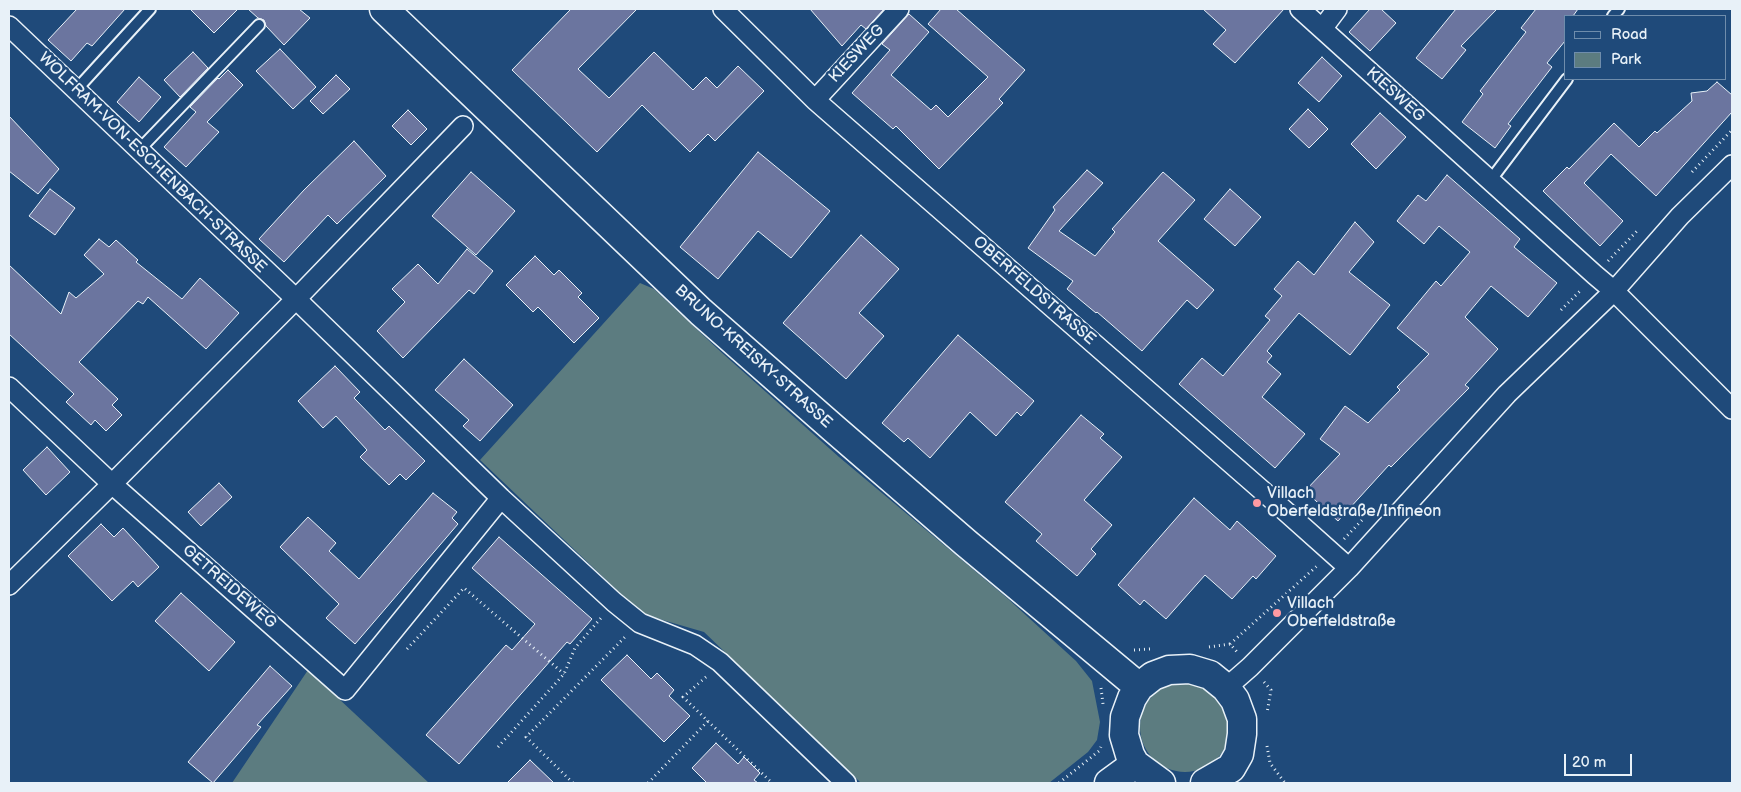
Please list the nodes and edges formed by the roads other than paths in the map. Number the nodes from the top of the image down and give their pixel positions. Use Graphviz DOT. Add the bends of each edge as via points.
graph roads {
  1 [pos="150,9"];
  2 [pos="384,9"];
  3 [pos="724,9"];
  4 [pos="899,9"];
  5 [pos="1300,9"];
  6 [pos="1337,9"];
  7 [pos="259,25"];
  8 [pos="9,26"];
  9 [pos="1322,29"];
  10 [pos="1566,80"];
  11 [pos="76,90"];
  12 [pos="815,100"];
  13 [pos="463,126"];
  14 [pos="139,150"];
  15 [pos="1732,165"];
  16 [pos="1490,181"];
  17 [pos="1614,291"];
  18 [pos="296,299"];
  19 [pos="9,387"];
  20 [pos="1732,409"];
  21 [pos="112,484"];
  22 [pos="500,498"];
  23 [pos="1349,568"];
  24 [pos="9,585"];
  25 [pos="1139,687"];
  26 [pos="1226,688"];
  27 [pos="1135,764"];
  28 [pos="1237,776"];
  29 [pos="846,783"];
  30 [pos="1109,783"];
  31 [pos="1161,783"];
  32 [pos="1205,783"];
  1 -- 11 [label="lane"];
  2 -- 25 [label="street, BRUNO-KREISKY-STRASSE" via="701,312 966,543"];
  3 -- 12 [label="street, OBERFELDSTRASSE"];
  4 -- 12 [label="street, KIESWEG"];
  5 -- 9 [label="street, KIESWEG"];
  6 -- 9 [label="street"];
  7 -- 14 [label="lane"];
  8 -- 11 [label="street, WOLFRAM-VON-ESCHENBACH-STRASSE"];
  9 -- 16 [label="street, KIESWEG"];
  10 -- 16 [label="lane"];
  11 -- 14 [label="street, WOLFRAM-VON-ESCHENBACH-STRASSE"];
  12 -- 23 [label="street, OBERFELDSTRASSE"];
  13 -- 18 [label="street"];
  14 -- 18 [label="street, WOLFRAM-VON-ESCHENBACH-STRASSE"];
  15 -- 17 [label="street" via="1680,216"];
  16 -- 17 [label="street, KIESWEG"];
  17 -- 20 [label="street, KIESWEG"];
  17 -- 23 [label="street" via="1507,394"];
  18 -- 21 [label="street"];
  18 -- 22 [label="street, WOLFRAM-VON-ESCHENBACH-STRASSE"];
  19 -- 21 [label="street, GETREIDEWEG"];
  21 -- 22 [label="street, GETREIDEWEG" via="345,690"];
  21 -- 24 [label="street"];
  22 -- 29 [label="street, WOLFRAM-VON-ESCHENBACH-STRASSE" via="640,622 695,645 720,662"];
  23 -- 26 [label="street"];
  25 -- 26 [label="street" via="1153,676 1170,670 1190,669 1210,675"];
  25 -- 27 [label="street" via="1125,717 1124,735"];
  26 -- 28 [label="street" via="1242,719"];
  27 -- 30 [label="street"];
  27 -- 31 [label="street"];
  28 -- 32 [label="street"];
}
